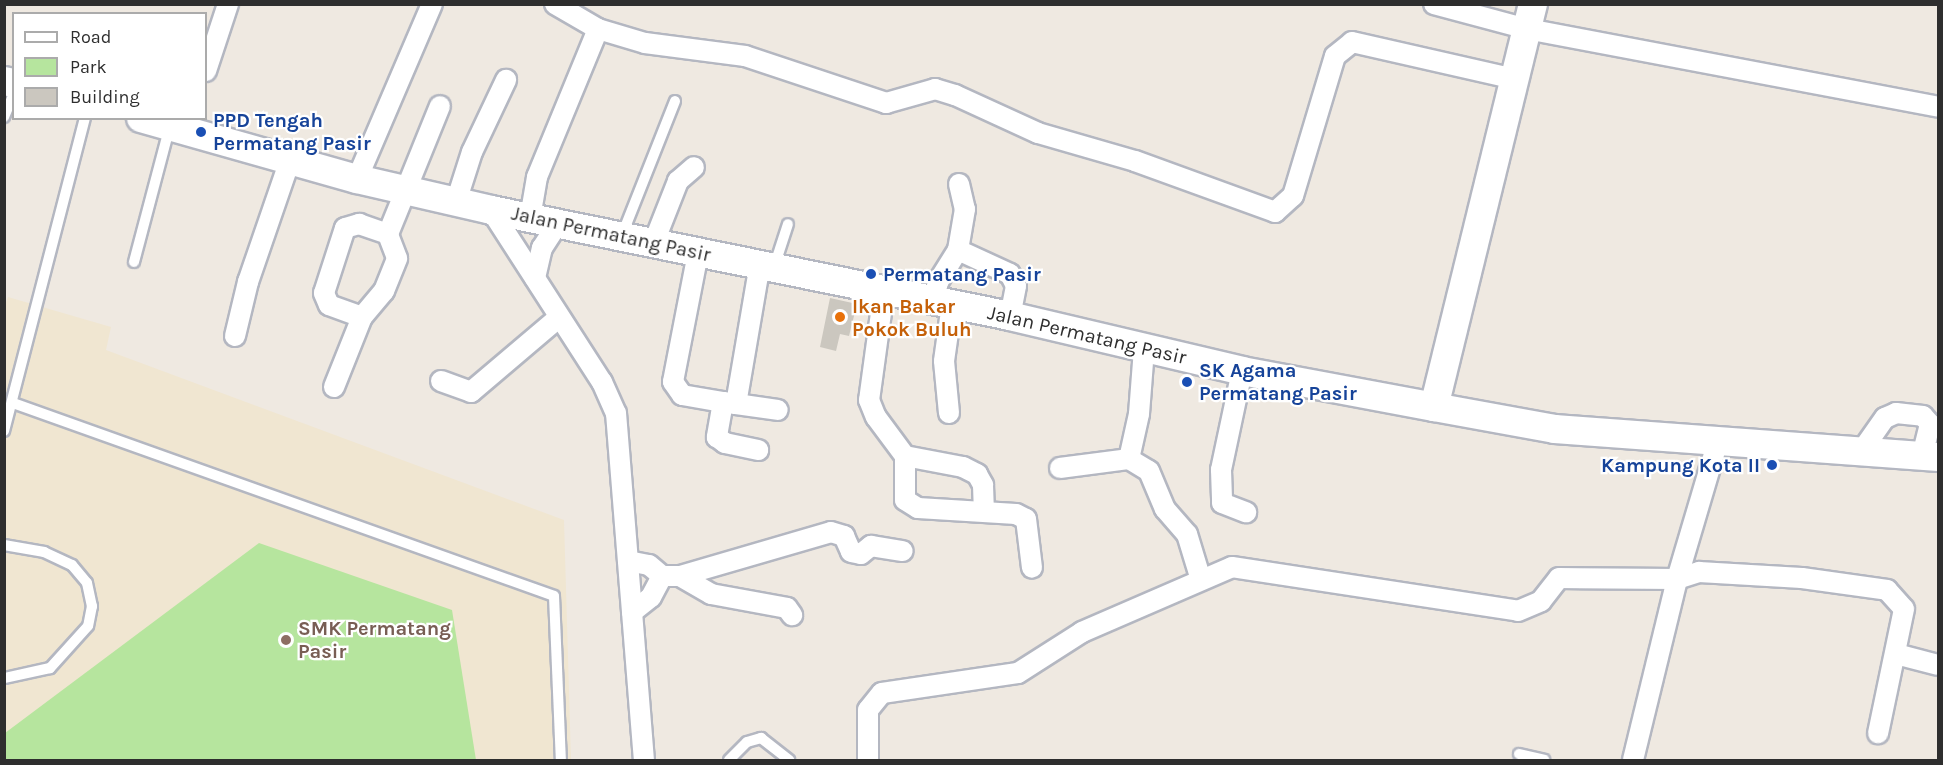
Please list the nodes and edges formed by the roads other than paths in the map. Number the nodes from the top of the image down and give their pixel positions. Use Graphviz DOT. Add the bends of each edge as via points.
graph roads {
  1 [pos="228,4"];
  2 [pos="432,4"];
  3 [pos="555,4"];
  4 [pos="1434,4"];
  5 [pos="1530,17"];
  6 [pos="598,29"];
  7 [pos="207,68"];
  8 [pos="1515,79"];
  9 [pos="506,80"];
  10 [pos="12,99"];
  11 [pos="675,101"];
  12 [pos="440,106"];
  13 [pos="1938,107"];
  14 [pos="4,117"];
  15 [pos="84,120"];
  16 [pos="153,120"];
  17 [pos="182,125"];
  18 [pos="290,160"];
  19 [pos="694,167"];
  20 [pos="357,179"];
  21 [pos="959,184"];
  22 [pos="404,189"];
  23 [pos="456,202"];
  24 [pos="491,210"];
  25 [pos="530,218"];
  26 [pos="558,223"];
  27 [pos="788,224"];
  28 [pos="388,234"];
  29 [pos="622,235"];
  30 [pos="654,242"];
  31 [pos="958,250"];
  32 [pos="698,253"];
  33 [pos="134,262"];
  34 [pos="767,266"];
  35 [pos="535,278"];
  36 [pos="884,291"];
  37 [pos="942,303"];
  38 [pos="1010,315"];
  39 [pos="362,317"];
  40 [pos="557,319"];
  41 [pos="236,336"];
  42 [pos="1144,349"];
  43 [pos="1242,371"];
  44 [pos="441,381"];
  45 [pos="334,387"];
  46 [pos="13,402"];
  47 [pos="730,403"];
  48 [pos="1434,407"];
  49 [pos="778,411"];
  50 [pos="948,412"];
  51 [pos="4,431"];
  52 [pos="1717,444"];
  53 [pos="1863,449"];
  54 [pos="758,450"];
  55 [pos="905,456"];
  56 [pos="1930,456"];
  57 [pos="1130,459"];
  58 [pos="1060,468"];
  59 [pos="984,511"];
  60 [pos="1246,512"];
  61 [pos="4,545"];
  62 [pos="903,551"];
  63 [pos="628,561"];
  64 [pos="1032,568"];
  65 [pos="671,576"];
  66 [pos="1677,579"];
  67 [pos="1201,580"];
  68 [pos="632,612"];
  69 [pos="792,615"];
  70 [pos="1896,654"];
  71 [pos="1938,665"];
  72 [pos="4,678"];
  73 [pos="1878,733"];
  74 [pos="1520,754"];
  75 [pos="561,760"];
  76 [pos="644,760"];
  77 [pos="729,760"];
  78 [pos="789,760"];
  79 [pos="868,760"];
  80 [pos="1544,760"];
  81 [pos="1633,760"];
  1 -- 7 [label="street"];
  2 -- 20 [label="street"];
  3 -- 6 [label="street"];
  4 -- 5 [label="street"];
  5 -- 8 [label="main road"];
  5 -- 13 [label="street"];
  6 -- 8 [label="street" via="645,43 745,57 886,103 935,89 1038,133 1135,161 1275,212 1293,196 1335,56 1352,42"];
  6 -- 25 [label="street" via="537,177"];
  8 -- 48 [label="main road"];
  9 -- 23 [label="street" via="472,152"];
  10 -- 14 [label="lane"];
  11 -- 29 [label="lane"];
  12 -- 22 [label="street"];
  15 -- 46 [label="lane"];
  16 -- 17 [label="main road, Jalan Permatang Pasir"];
  17 -- 18 [label="main road, Jalan Permatang Pasir"];
  17 -- 33 [label="lane"];
  18 -- 20 [label="main road, Jalan Permatang Pasir"];
  18 -- 41 [label="street" via="248,282"];
  19 -- 30 [label="street" via="678,181"];
  20 -- 22 [label="main road, Jalan Permatang Pasir"];
  21 -- 31 [label="street" via="965,209"];
  22 -- 23 [label="main road, Jalan Permatang Pasir"];
  22 -- 28 [label="street"];
  23 -- 24 [label="main road, Jalan Permatang Pasir"];
  24 -- 25 [label="main road, Jalan Permatang Pasir"];
  24 -- 35 [label="street"];
  25 -- 26 [label="main road, Jalan Permatang Pasir"];
  26 -- 29 [label="main road, Jalan Permatang Pasir"];
  26 -- 35 [label="street" via="542,248"];
  27 -- 34 [label="lane"];
  28 -- 39 [label="street" via="397,258 384,291"];
  28 -- 39 [label="street" via="359,224 345,228 324,293 329,305"];
  29 -- 30 [label="main road, Jalan Permatang Pasir"];
  30 -- 32 [label="main road, Jalan Permatang Pasir"];
  31 -- 37 [label="street" via="938,282"];
  31 -- 38 [label="street" via="1010,274 1016,285"];
  32 -- 34 [label="main road, Jalan Permatang Pasir"];
  32 -- 47 [label="street" via="673,382 682,395"];
  34 -- 36 [label="main road, Jalan Permatang Pasir"];
  34 -- 47 [label="street"];
  35 -- 40 [label="street"];
  36 -- 37 [label="main road, Jalan Permatang Pasir"];
  36 -- 55 [label="street" via="869,400"];
  37 -- 38 [label="main road, Jalan Permatang Pasir"];
  37 -- 50 [label="street"];
  38 -- 42 [label="main road, Jalan Permatang Pasir"];
  39 -- 45 [label="street"];
  40 -- 44 [label="street" via="471,392"];
  40 -- 63 [label="street" via="602,382 616,413"];
  42 -- 43 [label="main road, Jalan Permatang Pasir"];
  42 -- 57 [label="street" via="1140,407"];
  43 -- 48 [label="main road, Jalan Permatang Pasir"];
  43 -- 60 [label="street" via="1221,470 1222,503"];
  46 -- 51 [label="lane"];
  46 -- 75 [label="lane" via="554,596"];
  47 -- 49 [label="street"];
  47 -- 54 [label="street" via="717,436 725,444"];
  48 -- 52 [label="main road, Jalan Permatang Pasir" via="1555,429"];
  52 -- 53 [label="main road, Jalan Permatang Pasir"];
  52 -- 66 [label="street"];
  53 -- 56 [label="main road, Jalan Permatang Pasir"];
  53 -- 56 [label="street" via="1886,418 1896,413 1923,416 1930,424"];
  55 -- 59 [label="street" via="963,466 977,474 983,484"];
  55 -- 59 [label="street" via="905,500 918,508"];
  57 -- 58 [label="street"];
  57 -- 67 [label="street" via="1149,471 1164,509 1187,534"];
  59 -- 64 [label="street" via="1016,514 1026,519"];
  61 -- 72 [label="lane" via="44,552 72,565 87,583 92,606 88,626 50,668"];
  62 -- 65 [label="street" via="871,546 861,554 851,552 844,536 831,532"];
  63 -- 65 [label="street" via="649,565"];
  63 -- 68 [label="street"];
  65 -- 68 [label="street"];
  65 -- 69 [label="street" via="711,594 787,608"];
  66 -- 67 [label="street" via="1558,578 1534,607 1518,611 1232,567"];
  66 -- 70 [label="street" via="1710,573 1802,578 1887,590 1904,609"];
  66 -- 81 [label="street"];
  67 -- 79 [label="street" via="1082,632 1018,673 882,693 868,710"];
  68 -- 76 [label="street"];
  70 -- 71 [label="street"];
  70 -- 73 [label="street"];
  74 -- 80 [label="lane"];
  77 -- 78 [label="lane" via="747,742 761,738"];
}
